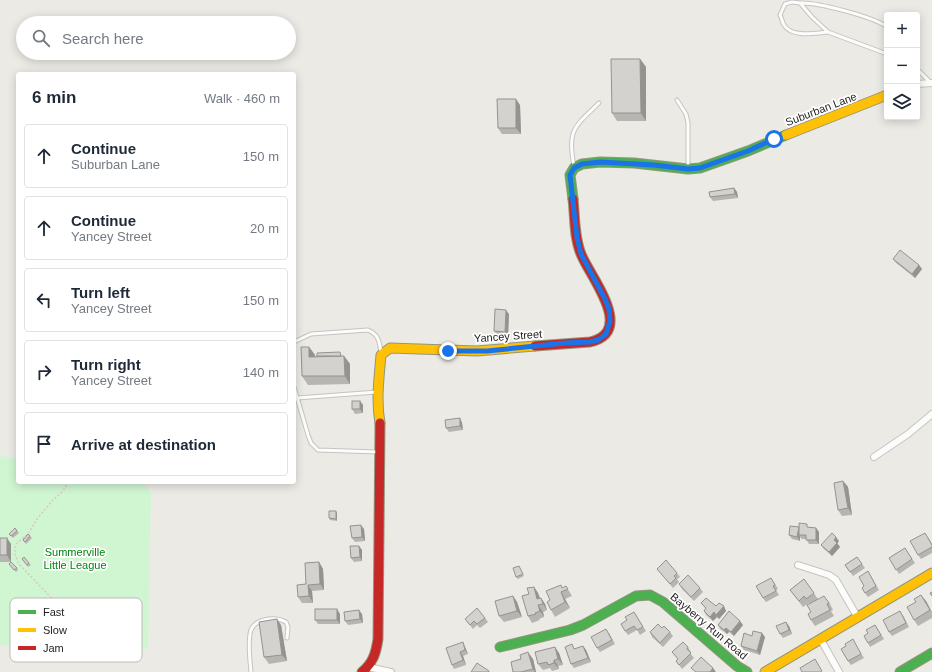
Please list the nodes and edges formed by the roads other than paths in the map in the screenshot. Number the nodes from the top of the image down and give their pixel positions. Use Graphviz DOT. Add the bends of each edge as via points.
graph roads {
  1 [pos="800,3"];
  2 [pos="884,26"];
  3 [pos="828,32"];
  4 [pos="884,53"];
  5 [pos="920,72"];
  6 [pos="932,83"];
  7 [pos="920,84"];
  8 [pos="884,96"];
  9 [pos="677,100"];
  10 [pos="598,103"];
  11 [pos="574,168"];
  12 [pos="688,169"];
  13 [pos="296,341"];
  14 [pos="381,356"];
  15 [pos="378,392"];
  16 [pos="296,394"];
  17 [pos="297,398"];
  18 [pos="932,414"];
  19 [pos="380,452"];
  20 [pos="874,457"];
  21 [pos="798,565"];
  22 [pos="932,573"];
  23 [pos="858,618"];
  24 [pos="287,638"];
  25 [pos="821,640"];
  26 [pos="500,647"];
  27 [pos="932,653"];
  28 [pos="365,669"];
  29 [pos="251,672"];
  30 [pos="391,672"];
  31 [pos="747,672"];
  32 [pos="765,672"];
  33 [pos="838,672"];
  34 [pos="900,672"];
  1 -- 2 [label="lane" via="810,3 862,16"];
  1 -- 3 [label="lane"];
  1 -- 3 [label="lane" via="785,4 780,15 784,25 791,31 803,34"];
  3 -- 4 [label="lane"];
  5 -- 6 [label="lane"];
  6 -- 7 [label="street"];
  8 -- 12 [label="street, Suburban Lane" via="719,162"];
  9 -- 12 [label="lane" via="688,122"];
  10 -- 11 [label="lane" via="577,124 572,135"];
  11 -- 12 [label="street, Suburban Lane" via="582,164 600,162"];
  11 -- 14 [label="street, Yancey Street" via="570,175 577,238 581,254 609,309 610,321 606,334 590,342 477,351 390,348"];
  13 -- 14 [label="lane" via="311,334 368,330 375,333"];
  14 -- 15 [label="street"];
  15 -- 17 [label="lane"];
  15 -- 19 [label="street"];
  16 -- 17 [label="lane"];
  17 -- 19 [label="lane" via="311,443 318,450"];
  18 -- 20 [label="street"];
  19 -- 28 [label="street" via="378,635 374,658"];
  21 -- 23 [label="street" via="829,575 836,580"];
  22 -- 23 [label="street"];
  23 -- 25 [label="street"];
  24 -- 29 [label="lane" via="286,622 279,619 260,621 253,627 250,633"];
  25 -- 32 [label="street"];
  25 -- 33 [label="street"];
  26 -- 31 [label="street, Bayberry Run Road" via="570,630 636,596 650,595 663,602"];
  27 -- 34 [label="street"];
  28 -- 30 [label="street"];
}
